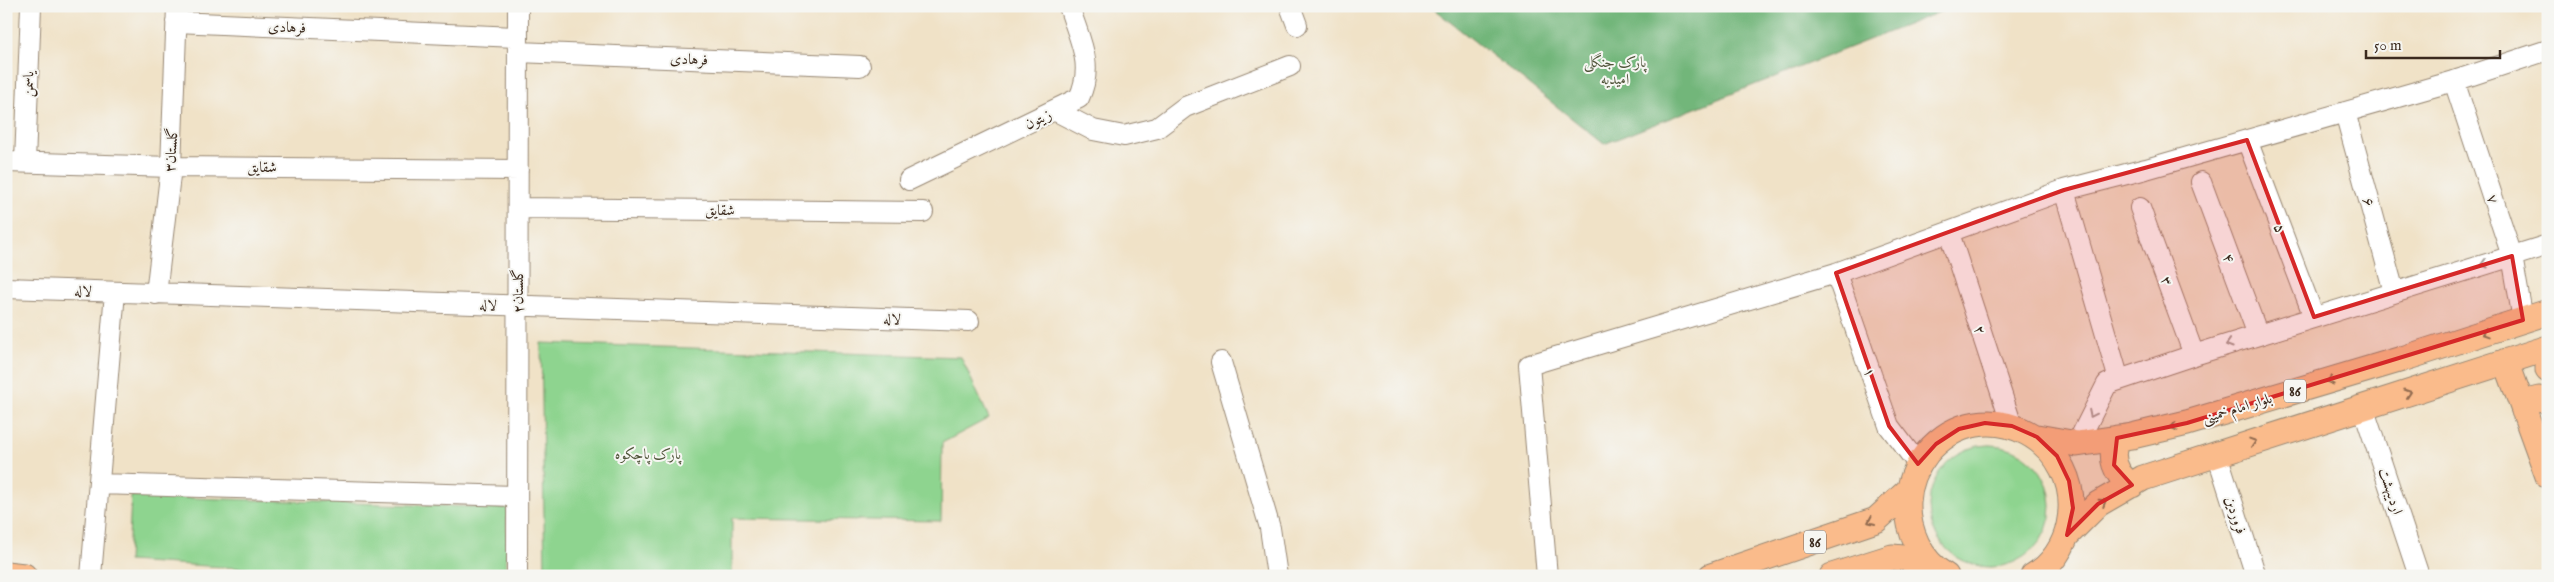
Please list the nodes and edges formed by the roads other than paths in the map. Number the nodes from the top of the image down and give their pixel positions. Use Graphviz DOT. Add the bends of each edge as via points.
graph roads {
  1 [pos="31,6"];
  2 [pos="518,6"];
  3 [pos="1069,6"];
  4 [pos="1290,6"];
  5 [pos="176,14"];
  6 [pos="1297,25"];
  7 [pos="518,44"];
  8 [pos="2548,50"];
  9 [pos="860,66"];
  10 [pos="1290,66"];
  11 [pos="2454,81"];
  12 [pos="1056,111"];
  13 [pos="2345,112"];
  14 [pos="2247,140"];
  15 [pos="16,162"];
  16 [pos="171,167"];
  17 [pos="518,170"];
  18 [pos="909,180"];
  19 [pos="2201,182"];
  20 [pos="2064,190"];
  21 [pos="518,208"];
  22 [pos="2140,208"];
  23 [pos="923,212"];
  24 [pos="1949,233"];
  25 [pos="2548,245"];
  26 [pos="2512,256"];
  27 [pos="1836,273"];
  28 [pos="6,288"];
  29 [pos="116,292"];
  30 [pos="2394,292"];
  31 [pos="156,294"];
  32 [pos="518,306"];
  33 [pos="2548,312"];
  34 [pos="2314,317"];
  35 [pos="2523,320"];
  36 [pos="969,321"];
  37 [pos="2258,335"];
  38 [pos="2548,348"];
  39 [pos="2194,355"];
  40 [pos="1221,362"];
  41 [pos="2506,362"];
  42 [pos="2119,380"];
  43 [pos="2548,401"];
  44 [pos="2363,407"];
  45 [pos="2524,411"];
  46 [pos="2012,426"];
  47 [pos="2037,437"];
  48 [pos="2117,438"];
  49 [pos="2077,444"];
  50 [pos="2217,454"];
  51 [pos="1918,464"];
  52 [pos="2548,476"];
  53 [pos="99,484"];
  54 [pos="2132,485"];
  55 [pos="1909,490"];
  56 [pos="517,496"];
  57 [pos="2067,535"];
  58 [pos="1829,537"];
  59 [pos="1940,572"];
  60 [pos="6,574"];
  61 [pos="1836,574"];
  62 [pos="2037,574"];
  63 [pos="24,576"];
  64 [pos="91,576"];
  65 [pos="517,576"];
  66 [pos="1277,576"];
  67 [pos="1548,576"];
  68 [pos="1711,576"];
  69 [pos="2256,576"];
  70 [pos="2419,576"];
  1 -- 15 [label="street, یاسمن"];
  2 -- 7 [label="street, گلستان۲"];
  3 -- 12 [label="street, زیتون" via="1088,67 1087,76 1079,98"];
  4 -- 6 [label="street"];
  5 -- 7 [label="street, فرهادی"];
  5 -- 16 [label="street, گلستان۳"];
  7 -- 9 [label="street, فرهادی"];
  7 -- 17 [label="street, گلستان۲"];
  8 -- 11 [label="street"];
  10 -- 12 [label="street" via="1185,107 1157,128 1124,136 1093,130"];
  11 -- 13 [label="street"];
  11 -- 26 [label="street, ۷"];
  12 -- 18 [label="street, زیتون"];
  13 -- 14 [label="street"];
  13 -- 30 [label="street, ۶"];
  14 -- 20 [label="street"];
  14 -- 34 [label="street, ۵"];
  15 -- 16 [label="street, شقایق"];
  16 -- 17 [label="street, شقایق"];
  16 -- 31 [label="street, گلستان۳"];
  17 -- 21 [label="street, گلستان۲"];
  19 -- 37 [label="street, ۴"];
  20 -- 24 [label="street"];
  20 -- 42 [label="street"];
  21 -- 23 [label="street, شقایق"];
  21 -- 32 [label="street, گلستان۲"];
  22 -- 39 [label="street, ۳"];
  24 -- 27 [label="street"];
  24 -- 46 [label="street, ۲"];
  25 -- 26 [label="street"];
  26 -- 30 [label="street, one-way"];
  26 -- 35 [label="street, ۷"];
  27 -- 51 [label="street, ۱" via="1889,426"];
  27 -- 67 [label="street" via="1529,365"];
  28 -- 29 [label="street, لاله"];
  29 -- 31 [label="street, لاله"];
  29 -- 53 [label="street"];
  30 -- 34 [label="street"];
  31 -- 32 [label="street, لاله"];
  32 -- 36 [label="street, لاله"];
  32 -- 56 [label="street, گلستان۲"];
  33 -- 35 [label="main road, بلوار امام خمینی / 86"];
  34 -- 37 [label="street"];
  35 -- 48 [label="main road, بلوار امام خمینی / 86, one-way" via="2187,423"];
  37 -- 39 [label="street, one-way"];
  38 -- 41 [label="main road, 86"];
  39 -- 42 [label="street"];
  40 -- 66 [label="street" via="1270,528"];
  44 -- 41 [label="main road, 86, one-way"];
  41 -- 45 [label="main road"];
  42 -- 49 [label="street, one-way" via="2107,384"];
  43 -- 45 [label="main road" via="2531,401"];
  50 -- 44 [label="main road, 86, one-way"];
  44 -- 70 [label="street, اردیبهشت"];
  45 -- 52 [label="main road"];
  46 -- 47 [label="main road, 86"];
  46 -- 51 [label="main road, 86" via="1985,423 1959,429 1936,444"];
  47 -- 49 [label="main road, بلوار امام خمینی / 86"];
  47 -- 57 [label="main road, 86" via="2056,456 2069,481 2073,508"];
  48 -- 49 [label="main road, بلوار امام خمینی / 86"];
  48 -- 54 [label="main road" via="2114,465"];
  50 -- 54 [label="main road, 86" via="2143,478"];
  50 -- 69 [label="street, فروردین"];
  51 -- 55 [label="main road, 86"];
  53 -- 56 [label="street"];
  53 -- 64 [label="street"];
  57 -- 54 [label="main road, 86, one-way" via="2098,504"];
  55 -- 58 [label="main road, 86, one-way" via="1876,520"];
  55 -- 59 [label="main road, 86" via="1908,515 1914,539"];
  56 -- 65 [label="street, گلستان۲"];
  57 -- 62 [label="main road, 86" via="2056,555"];
  58 -- 61 [label="main road" via="1843,544 1847,552 1847,560"];
  58 -- 68 [label="main road, 86"];
  59 -- 61 [label="main road, 86" via="1892,557"];
  60 -- 63 [label="main road"];
}
